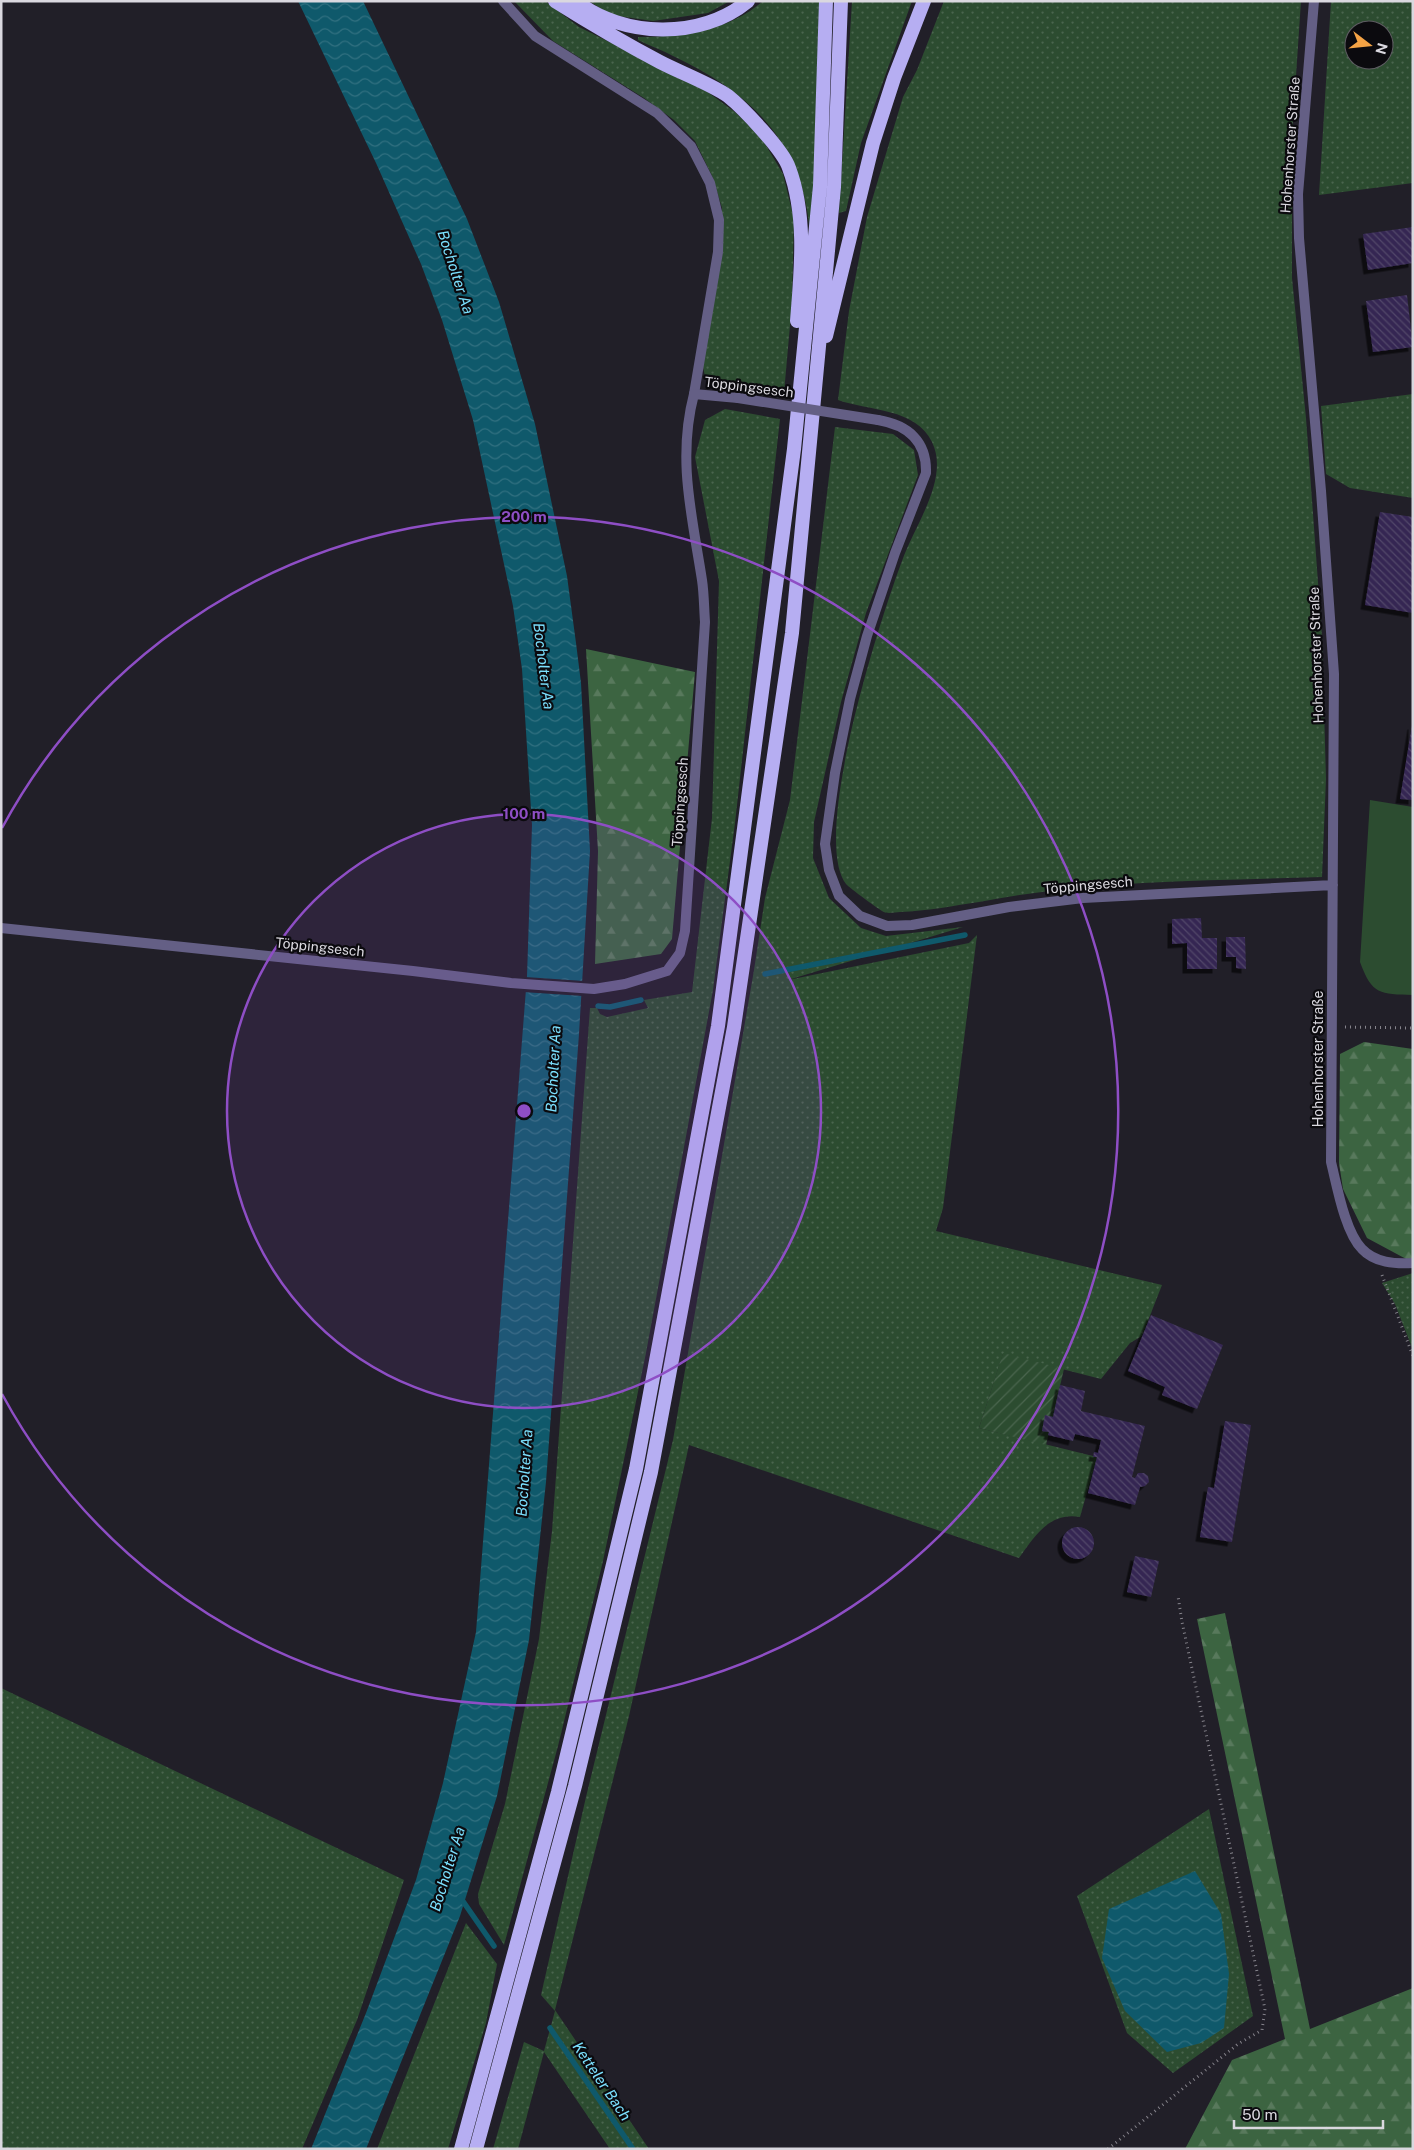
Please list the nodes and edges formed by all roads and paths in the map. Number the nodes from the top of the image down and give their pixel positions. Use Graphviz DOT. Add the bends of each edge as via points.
graph roads {
  1 [pos="503,1"];
  2 [pos="555,1"];
  3 [pos="576,1"];
  4 [pos="748,1"];
  5 [pos="826,1"];
  6 [pos="841,1"];
  7 [pos="924,1"];
  8 [pos="1314,1"];
  9 [pos="814,386"];
  10 [pos="694,394"];
  11 [pos="794,449"];
  12 [pos="1333,885"];
  13 [pos="1,928"];
  14 [pos="1332,1027"];
  15 [pos="1413,1028"];
  16 [pos="1376,1258"];
  17 [pos="1413,1263"];
  18 [pos="1413,1356"];
  19 [pos="1178,1596"];
  20 [pos="461,2149"];
  21 [pos="476,2149"];
  22 [pos="1108,2149"];
  1 -- 10 [label="street" via="535,36 657,113 691,146 710,183 718,220 718,252"];
  2 -- 11 [label="highway" via="620,41 727,96 761,128 789,166 800,216 801,254 793,391"];
  3 -- 4 [label="highway" via="612,21 655,30 694,26 736,11"];
  5 -- 11 [label="highway" via="820,186"];
  6 -- 9 [label="highway" via="834,187"];
  7 -- 9 [label="highway" via="873,143"];
  8 -- 12 [label="street, Hohenhorster Straße" via="1298,203 1334,674"];
  9 -- 21 [label="highway" via="792,633 758,870 734,1027 651,1472 575,1786"];
  10 -- 12 [label="street, Töppingsesch, bridge" via="738,398 901,426 913,435 926,460 926,472 867,636 850,699 825,844 829,870 839,896 860,916 888,926 912,925 1009,907 1083,898"];
  10 -- 13 [label="street, Töppingsesch" via="688,418 686,485 703,582 705,622 685,931 680,953 667,971 625,984 594,989 511,983"];
  11 -- 20 [label="highway" via="718,1026 636,1469 558,1792"];
  12 -- 14 [label="street, Hohenhorster Straße"];
  14 -- 15 [label="path"];
  14 -- 16 [label="street, Hohenhorster Straße" via="1331,1162 1353,1236 1362,1250"];
  16 -- 17 [label="street, Hohenhorster Straße" via="1389,1263"];
  16 -- 18 [label="path"];
  19 -- 22 [label="path" via="1265,2009 1262,2030 1238,2044"];
}
